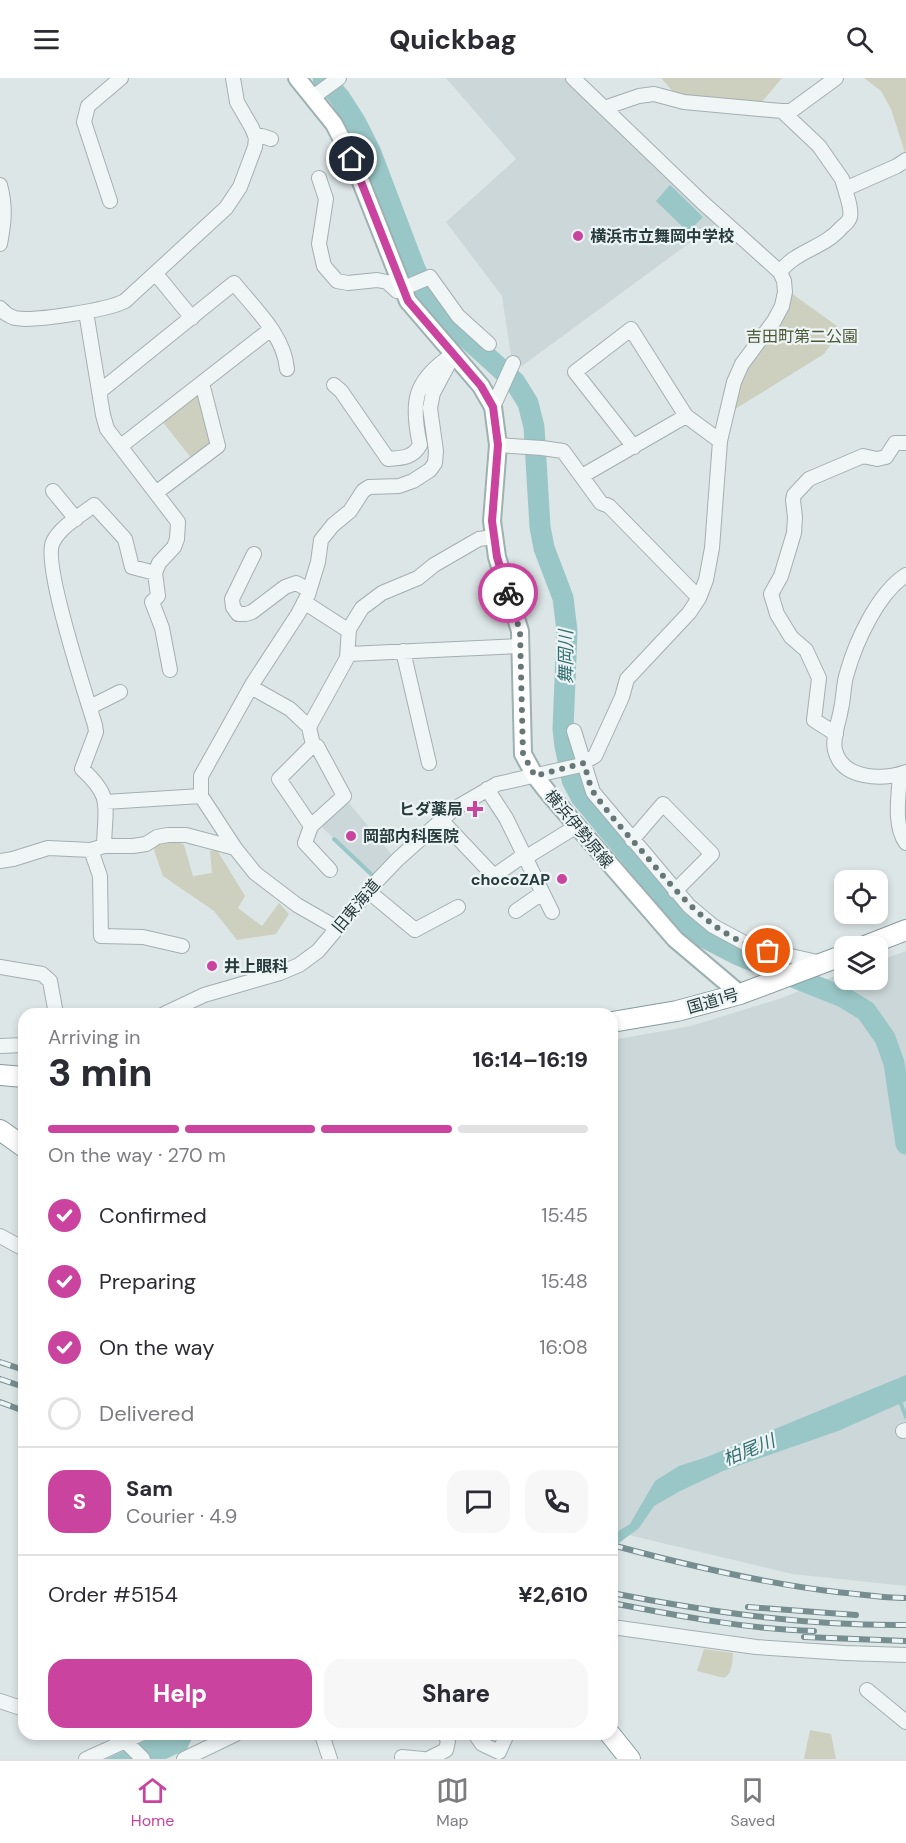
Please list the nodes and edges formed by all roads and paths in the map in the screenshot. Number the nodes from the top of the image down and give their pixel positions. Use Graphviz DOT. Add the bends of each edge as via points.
graph roads {
  1 [pos="122,78"];
  2 [pos="233,78"];
  3 [pos="297,78"];
  4 [pos="573,78"];
  5 [pos="836,78"];
  6 [pos="337,79"];
  7 [pos="318,94"];
  8 [pos="604,108"];
  9 [pos="782,111"];
  10 [pos="255,136"];
  11 [pos="271,139"];
  12 [pos="906,160"];
  13 [pos="319,178"];
  14 [pos="0,185"];
  15 [pos="844,189"];
  16 [pos="110,201"];
  17 [pos="0,239"];
  18 [pos="780,272"];
  19 [pos="156,274"];
  20 [pos="406,288"];
  21 [pos="0,308"];
  22 [pos="86,312"];
  23 [pos="192,318"];
  24 [pos="271,329"];
  25 [pos="489,344"];
  26 [pos="454,354"];
  27 [pos="512,365"];
  28 [pos="287,369"];
  29 [pos="202,383"];
  30 [pos="334,385"];
  31 [pos="99,392"];
  32 [pos="493,407"];
  33 [pos="686,416"];
  34 [pos="720,441"];
  35 [pos="906,443"];
  36 [pos="498,445"];
  37 [pos="121,446"];
  38 [pos="634,447"];
  39 [pos="582,476"];
  40 [pos="53,491"];
  41 [pos="157,492"];
  42 [pos="76,519"];
  43 [pos="494,537"];
  44 [pos="254,554"];
  45 [pos="155,573"];
  46 [pos="906,575"];
  47 [pos="307,596"];
  48 [pos="699,598"];
  49 [pos="349,631"];
  50 [pos="520,646"];
  51 [pos="404,651"];
  52 [pos="348,654"];
  53 [pos="170,670"];
  54 [pos="250,687"];
  55 [pos="120,692"];
  56 [pos="90,707"];
  57 [pos="309,727"];
  58 [pos="574,731"];
  59 [pos="836,734"];
  60 [pos="314,745"];
  61 [pos="429,763"];
  62 [pos="581,764"];
  63 [pos="903,773"];
  64 [pos="535,776"];
  65 [pos="487,789"];
  66 [pos="201,796"];
  67 [pos="105,802"];
  68 [pos="441,820"];
  69 [pos="311,826"];
  70 [pos="577,826"];
  71 [pos="632,840"];
  72 [pos="906,843"];
  73 [pos="98,848"];
  74 [pos="235,848"];
  75 [pos="525,856"];
  76 [pos="0,861"];
  77 [pos="330,870"];
  78 [pos="368,891"];
  79 [pos="675,891"];
  80 [pos="542,893"];
  81 [pos="458,907"];
  82 [pos="516,911"];
  83 [pos="552,912"];
  84 [pos="337,928"];
  85 [pos="906,930"];
  86 [pos="888,937"];
  87 [pos="182,946"];
  88 [pos="834,959"];
  89 [pos="0,967"];
  90 [pos="815,967"];
  91 [pos="740,994"];
  92 [pos="55,1008"];
  93 [pos="177,1008"];
  94 [pos="618,1021"];
  95 [pos="18,1045"];
  96 [pos="0,1046"];
  97 [pos="0,1075"];
  98 [pos="18,1076"];
  99 [pos="0,1130"];
  100 [pos="18,1143"];
  101 [pos="0,1236"];
  102 [pos="18,1246"];
  103 [pos="618,1628"];
  104 [pos="906,1655"];
  105 [pos="867,1690"];
  106 [pos="0,1701"];
  107 [pos="18,1707"];
  108 [pos="906,1722"];
  109 [pos="121,1740"];
  110 [pos="227,1740"];
  111 [pos="324,1740"];
  112 [pos="448,1740"];
  113 [pos="479,1740"];
  114 [pos="504,1740"];
  115 [pos="609,1740"];
  116 [pos="614,1740"];
  117 [pos="209,1753"];
  118 [pos="402,1757"];
  119 [pos="86,1759"];
  120 [pos="143,1759"];
  121 [pos="184,1759"];
  122 [pos="330,1759"];
  123 [pos="426,1759"];
  124 [pos="621,1759"];
  125 [pos="630,1759"];
  1 -- 16 [label="street" via="88,106 84,122"];
  2 -- 10 [label="street" via="237,102"];
  3 -- 7 [label="main road, 横浜伊勢原線"];
  4 -- 8 [label="street"];
  5 -- 9 [label="street" via="791,111"];
  6 -- 7 [label="street"];
  7 -- 20 [label="main road, 横浜伊勢原線" via="352,159"];
  8 -- 9 [label="street" via="654,94 684,102"];
  8 -- 18 [label="street"];
  9 -- 15 [label="street" via="819,146 842,179"];
  10 -- 11 [label="street"];
  10 -- 19 [label="street" via="255,147 240,187 226,208"];
  12 -- 15 [label="street"];
  13 -- 20 [label="street" via="326,199 319,244 324,267 338,281 348,284 377,280 387,282 397,291"];
  14 -- 17 [label="street" via="5,202"];
  15 -- 18 [label="street" via="850,209 847,222 827,242 794,258"];
  18 -- 34 [label="street" via="785,292 782,306 742,364"];
  19 -- 22 [label="street" via="116,306"];
  19 -- 23 [label="street"];
  20 -- 25 [label="street" via="430,277 458,316"];
  20 -- 26 [label="main road, 横浜伊勢原線" via="408,301"];
  21 -- 22 [label="street" via="17,319"];
  22 -- 31 [label="street"];
  23 -- 24 [label="street" via="234,283"];
  23 -- 31 [label="street"];
  24 -- 28 [label="street" via="286,358"];
  24 -- 29 [label="street"];
  26 -- 30 [label="street" via="421,383 414,410 420,445 406,458 388,459"];
  26 -- 32 [label="main road, 横浜伊勢原線"];
  26 -- 47 [label="street" via="436,385 430,408 435,463 413,481 363,491 321,540"];
  27 -- 32 [label="street"];
  29 -- 37 [label="street"];
  29 -- 41 [label="street" via="218,446"];
  31 -- 37 [label="street" via="107,429"];
  32 -- 36 [label="main road, 横浜伊勢原線"];
  33 -- 34 [label="street"];
  33 -- 38 [label="street"];
  33 -- 38 [label="street" via="631,329 575,372"];
  34 -- 48 [label="street" via="712,548"];
  35 -- 59 [label="street" via="895,443 886,457 863,456 809,479 793,500 794,533 781,576 771,594 777,614 791,637 806,650 819,678 814,720"];
  36 -- 39 [label="street" via="562,451"];
  36 -- 43 [label="main road, 横浜伊勢原線"];
  37 -- 41 [label="street"];
  38 -- 39 [label="street"];
  39 -- 48 [label="street" via="602,503"];
  40 -- 42 [label="street"];
  41 -- 45 [label="street" via="178,522 174,547"];
  42 -- 45 [label="street" via="94,505 125,539 132,567"];
  42 -- 56 [label="street" via="53,542 50,554 62,615"];
  43 -- 49 [label="street" via="479,539 418,578 382,593 362,608"];
  43 -- 50 [label="main road, 横浜伊勢原線" via="520,631"];
  44 -- 47 [label="street" via="232,599 238,614 252,612 296,583"];
  45 -- 53 [label="street" via="158,596 152,602 162,628"];
  46 -- 59 [label="street" via="895,582 860,636 846,674"];
  47 -- 49 [label="street"];
  47 -- 54 [label="street"];
  48 -- 62 [label="street" via="627,679 595,756"];
  49 -- 52 [label="street"];
  50 -- 51 [label="street"];
  50 -- 64 [label="main road, 横浜伊勢原線" via="523,754"];
  51 -- 52 [label="street"];
  51 -- 61 [label="street"];
  52 -- 57 [label="street"];
  54 -- 57 [label="street" via="290,709"];
  54 -- 66 [label="street" via="201,776"];
  55 -- 56 [label="street"];
  56 -- 67 [label="street" via="96,732 82,769 101,788"];
  57 -- 60 [label="street"];
  58 -- 62 [label="street"];
  59 -- 63 [label="street" via="835,752 842,764 856,774 867,777"];
  60 -- 69 [label="street" via="344,796"];
  60 -- 69 [label="street" via="279,779"];
  62 -- 64 [label="street, 旧東海道"];
  62 -- 71 [label="street" via="593,792"];
  63 -- 72 [label="street" via="898,817"];
  64 -- 65 [label="street, 旧東海道"];
  64 -- 70 [label="main road, 横浜伊勢原線"];
  65 -- 68 [label="street, 旧東海道"];
  65 -- 75 [label="street"];
  66 -- 67 [label="street"];
  66 -- 74 [label="street"];
  67 -- 73 [label="street"];
  68 -- 75 [label="street" via="494,876"];
  68 -- 78 [label="street, 旧東海道"];
  69 -- 77 [label="street" via="305,843"];
  70 -- 75 [label="street"];
  70 -- 91 [label="main road, 横浜伊勢原線" via="675,939"];
  71 -- 79 [label="street"];
  71 -- 79 [label="street" via="663,804 712,854"];
  73 -- 74 [label="street" via="133,846 168,834"];
  73 -- 76 [label="street" via="48,848"];
  73 -- 87 [label="street" via="100,876 94,936 143,937"];
  74 -- 84 [label="street" via="273,889"];
  75 -- 80 [label="street"];
  78 -- 81 [label="street" via="415,930"];
  78 -- 84 [label="street, 旧東海道"];
  79 -- 90 [label="street" via="733,938"];
  80 -- 82 [label="street"];
  80 -- 83 [label="street"];
  84 -- 93 [label="street, 旧東海道" via="318,951 299,965 204,995"];
  85 -- 86 [label="highway"];
  88 -- 90 [label="highway, 国道1号"];
  89 -- 92 [label="street" via="47,977"];
  90 -- 91 [label="highway, 国道1号"];
  91 -- 94 [label="highway, 国道1号"];
  95 -- 96 [label="street"];
  97 -- 98 [label="highway"];
  99 -- 100 [label="highway"];
  101 -- 102 [label="street"];
  103 -- 104 [label="street" via="756,1647"];
  105 -- 108 [label="street"];
  106 -- 107 [label="street"];
  109 -- 119 [label="street"];
  109 -- 120 [label="street"];
  110 -- 117 [label="street"];
  111 -- 122 [label="street"];
  112 -- 123 [label="street" via="446,1750"];
  113 -- 114 [label="street" via="499,1752"];
  115 -- 124 [label="highway"];
  116 -- 125 [label="highway"];
  117 -- 121 [label="street"];
  118 -- 123 [label="street"];
}
